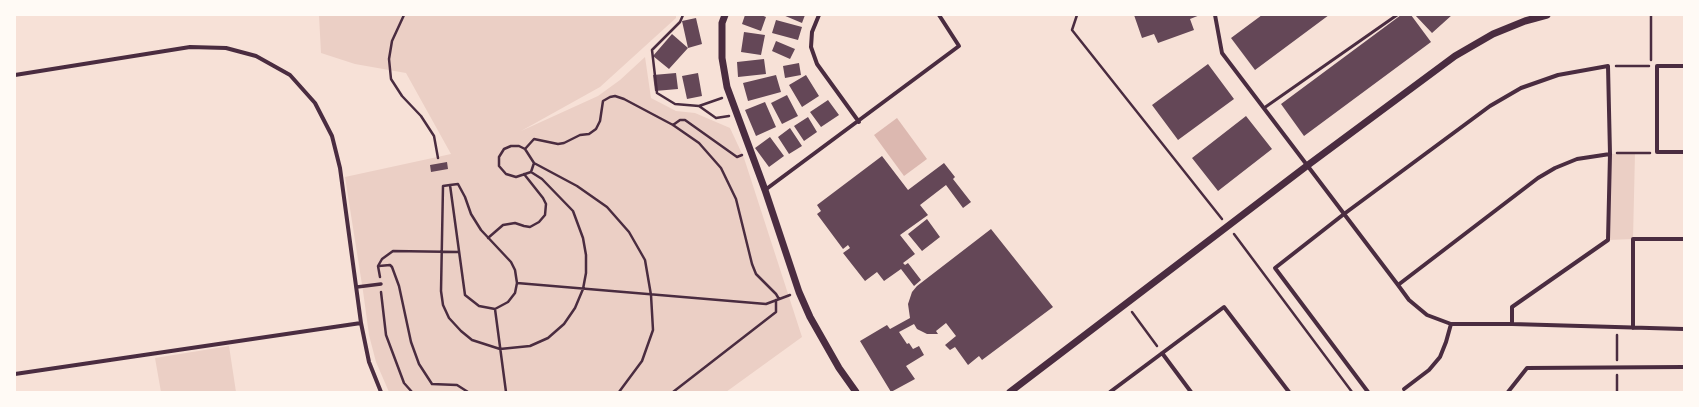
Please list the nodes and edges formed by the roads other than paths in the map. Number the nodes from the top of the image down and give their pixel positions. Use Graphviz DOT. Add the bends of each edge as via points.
graph roads {
  1 [pos="725,15"];
  2 [pos="819,15"];
  3 [pos="939,15"];
  4 [pos="1216,15"];
  5 [pos="1397,15"];
  6 [pos="1547,15"];
  7 [pos="1684,66"];
  8 [pos="15,75"];
  9 [pos="1264,108"];
  10 [pos="859,122"];
  11 [pos="1684,152"];
  12 [pos="1610,154"];
  13 [pos="1308,165"];
  14 [pos="765,190"];
  15 [pos="1344,214"];
  16 [pos="1684,239"];
  17 [pos="381,284"];
  18 [pos="1398,285"];
  19 [pos="357,287"];
  20 [pos="361,323"];
  21 [pos="1451,324"];
  22 [pos="1512,324"];
  23 [pos="1633,328"];
  24 [pos="1684,328"];
  25 [pos="1162,353"];
  26 [pos="1684,367"];
  27 [pos="15,374"];
  28 [pos="1403,391"];
  29 [pos="381,392"];
  30 [pos="856,392"];
  31 [pos="1010,392"];
  32 [pos="1110,392"];
  33 [pos="1191,392"];
  34 [pos="1289,392"];
  35 [pos="1368,392"];
  36 [pos="1508,392"];
  1 -- 14 [label="street" via="722,23 722,58 730,96"];
  2 -- 10 [label="street" via="812,32 811,48 817,64"];
  3 -- 10 [label="street" via="959,46"];
  4 -- 9 [label="street" via="1222,53"];
  5 -- 9 [label="lane"];
  6 -- 13 [label="street" via="1493,34 1455,56"];
  7 -- 11 [label="street" via="1657,66 1657,152"];
  8 -- 19 [label="street" via="190,47 226,48 256,56 290,75 315,103 332,136 340,168"];
  9 -- 13 [label="street"];
  10 -- 14 [label="street"];
  12 -- 15 [label="street" via="1608,66 1558,75 1521,88 1490,106"];
  12 -- 18 [label="street" via="1577,159 1538,178"];
  12 -- 22 [label="street" via="1608,240 1512,307"];
  13 -- 15 [label="street"];
  13 -- 31 [label="street"];
  14 -- 30 [label="street" via="799,292 810,317 825,346"];
  15 -- 18 [label="street"];
  15 -- 35 [label="street" via="1275,268"];
  16 -- 23 [label="street" via="1633,239"];
  17 -- 19 [label="street"];
  18 -- 21 [label="street" via="1409,300 1427,315"];
  19 -- 20 [label="street"];
  20 -- 27 [label="street"];
  20 -- 29 [label="street" via="369,362"];
  21 -- 22 [label="street"];
  21 -- 28 [label="street" via="1440,358"];
  22 -- 23 [label="street"];
  23 -- 24 [label="street"];
  25 -- 32 [label="street"];
  25 -- 33 [label="street"];
  25 -- 34 [label="street" via="1224,307"];
  26 -- 36 [label="street" via="1527,368"];
}
